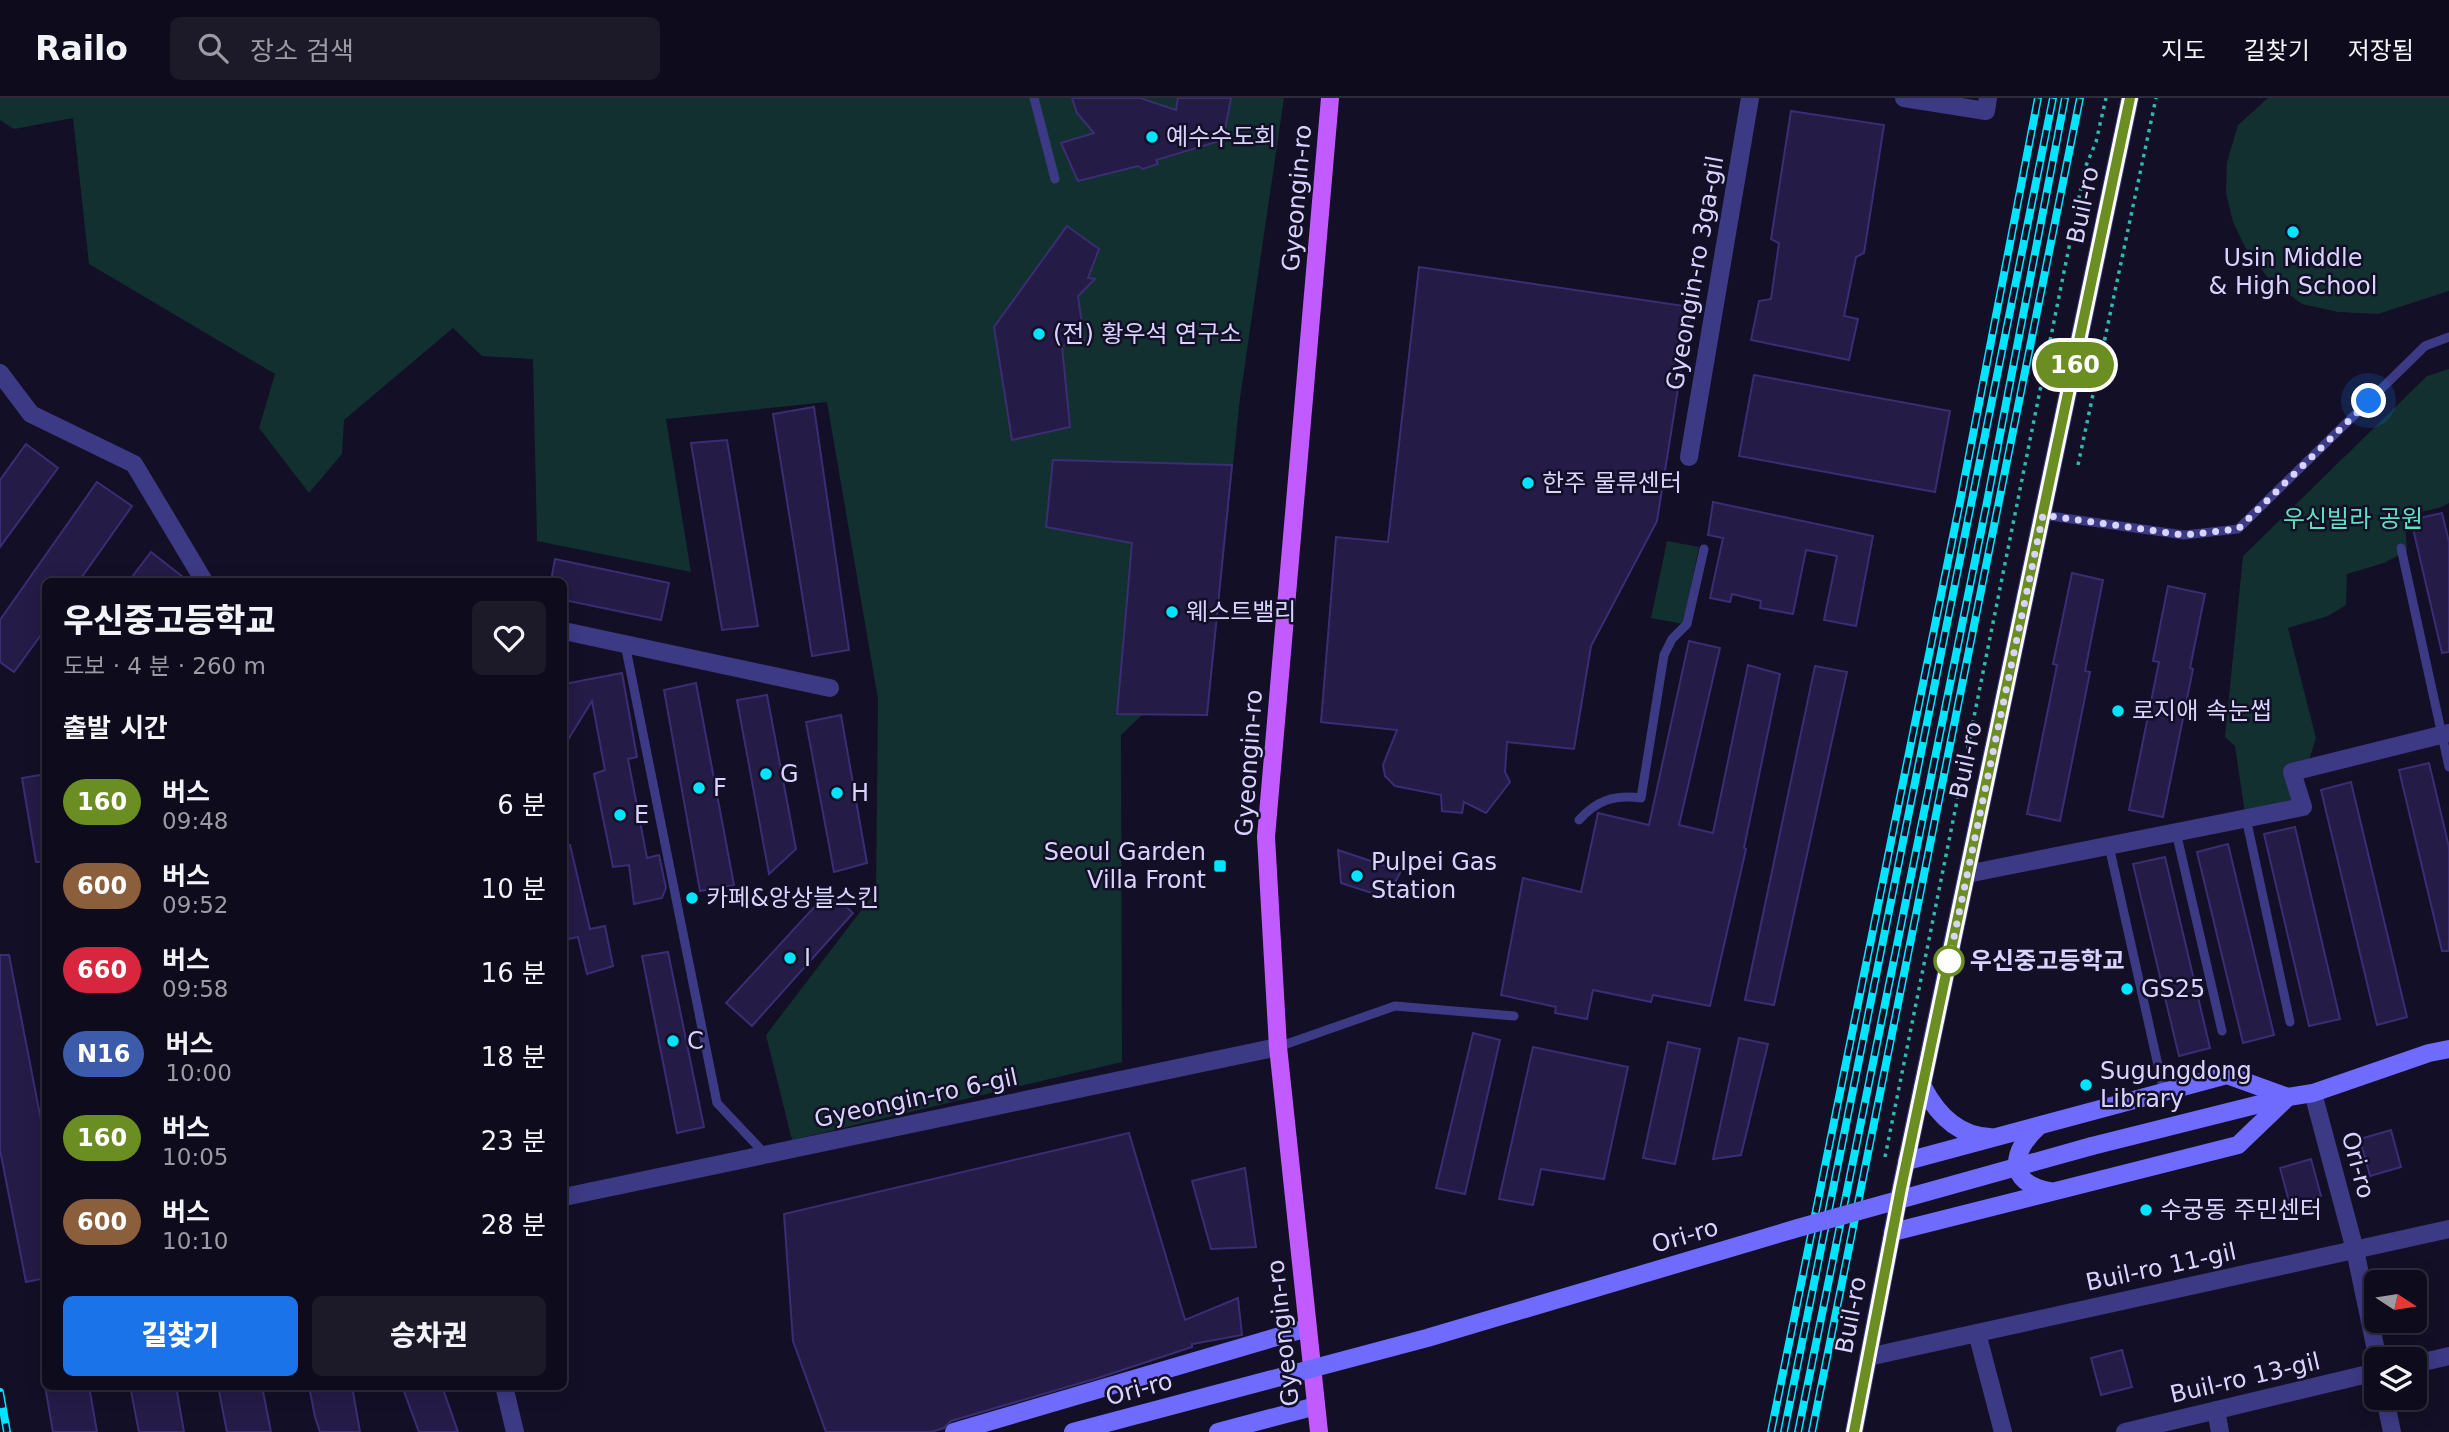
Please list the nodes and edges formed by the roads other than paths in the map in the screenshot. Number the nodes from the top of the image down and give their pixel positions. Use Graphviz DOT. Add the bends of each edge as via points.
graph roads {
  1 [pos="1034,98"];
  2 [pos="1330,98"];
  3 [pos="1749,98"];
  4 [pos="1904,98"];
  5 [pos="1988,98"];
  6 [pos="2130,98"];
  7 [pos="1055,179"];
  8 [pos="2449,337"];
  9 [pos="0,373"];
  10 [pos="1689,457"];
  11 [pos="2043,515"];
  12 [pos="2401,548"];
  13 [pos="1704,549"];
  14 [pos="202,578"];
  15 [pos="567,632"];
  16 [pos="625,644"];
  17 [pos="830,688"];
  18 [pos="2445,734"];
  19 [pos="2449,767"];
  20 [pos="2246,818"];
  21 [pos="1578,820"];
  22 [pos="2176,832"];
  23 [pos="2109,846"];
  24 [pos="1967,874"];
  25 [pos="1514,1016"];
  26 [pos="2290,1022"];
  27 [pos="2222,1031"];
  28 [pos="1278,1047"];
  29 [pos="2449,1049"];
  30 [pos="1923,1087"];
  31 [pos="2164,1092"];
  32 [pos="2313,1093"];
  33 [pos="2288,1097"];
  34 [pos="2039,1126"];
  35 [pos="1997,1138"];
  36 [pos="765,1154"];
  37 [pos="1907,1161"];
  38 [pos="2053,1191"];
  39 [pos="567,1196"];
  40 [pos="2449,1229"];
  41 [pos="1893,1232"];
  42 [pos="2355,1250"];
  43 [pos="1307,1328"];
  44 [pos="1977,1333"];
  45 [pos="2375,1347"];
  46 [pos="2449,1356"];
  47 [pos="1868,1357"];
  48 [pos="2427,1361"];
  49 [pos="2364,1375"];
  50 [pos="504,1390"];
  51 [pos="1316,1406"];
  52 [pos="2216,1410"];
  53 [pos="2387,1410"];
  54 [pos="515,1432"];
  55 [pos="954,1432"];
  56 [pos="1072,1432"];
  57 [pos="1219,1432"];
  58 [pos="1319,1432"];
  59 [pos="1854,1432"];
  60 [pos="2003,1432"];
  61 [pos="2125,1432"];
  62 [pos="2220,1432"];
  63 [pos="2392,1432"];
  1 -- 7 [label="lane"];
  2 -- 28 [label="main road, Gyeongin-ro" via="1266,837"];
  3 -- 10 [label="street, Gyeongin-ro 3ga-gil"];
  4 -- 5 [label="street" via="1986,111"];
  6 -- 11 [label="street, Buil-ro"];
  8 -- 11 [label="lane" via="2426,346 2238,529 2184,535"];
  9 -- 14 [label="street" via="31,414 134,464"];
  11 -- 24 [label="street, Buil-ro"];
  12 -- 18 [label="lane"];
  13 -- 21 [label="lane" via="1687,624 1664,655 1640,798 1624,795 1606,801"];
  15 -- 16 [label="street"];
  16 -- 17 [label="street"];
  16 -- 36 [label="lane" via="717,1103"];
  18 -- 19 [label="lane"];
  18 -- 20 [label="street" via="2292,772 2303,807"];
  20 -- 22 [label="street"];
  20 -- 26 [label="lane"];
  22 -- 23 [label="street"];
  22 -- 27 [label="lane"];
  23 -- 24 [label="street"];
  23 -- 31 [label="lane"];
  24 -- 30 [label="street, Buil-ro"];
  25 -- 28 [label="lane" via="1395,1006"];
  28 -- 36 [label="street, Gyeongin-ro 6-gil"];
  28 -- 43 [label="main road, Gyeongin-ro"];
  29 -- 32 [label="main road, Ori-ro"];
  30 -- 35 [label="main road" via="1953,1125"];
  30 -- 37 [label="street, Buil-ro"];
  31 -- 33 [label="main road" via="2227,1075"];
  31 -- 34 [label="main road"];
  32 -- 33 [label="main road, Ori-ro"];
  32 -- 42 [label="street, Ori-ro"];
  33 -- 38 [label="main road" via="2238,1144"];
  33 -- 56 [label="main road, Ori-ro, bridge" via="2092,1146 1427,1338"];
  34 -- 35 [label="main road"];
  34 -- 38 [label="main road" via="2018,1150 2016,1167 2035,1188"];
  35 -- 37 [label="main road"];
  36 -- 39 [label="street, Gyeongin-ro 6-gil"];
  37 -- 41 [label="street, Buil-ro"];
  38 -- 41 [label="main road"];
  40 -- 42 [label="street, Buil-ro 11-gil"];
  41 -- 47 [label="street, Buil-ro"];
  42 -- 44 [label="street, Buil-ro 11-gil"];
  42 -- 45 [label="street"];
  43 -- 51 [label="main road, Gyeongin-ro"];
  43 -- 55 [label="main road, Ori-ro"];
  44 -- 47 [label="street, Buil-ro 11-gil"];
  44 -- 60 [label="street"];
  46 -- 48 [label="street"];
  47 -- 59 [label="street, Buil-ro"];
  49 -- 52 [label="street, Buil-ro 13-gil"];
  50 -- 54 [label="street"];
  51 -- 57 [label="main road"];
  51 -- 58 [label="main road, Gyeongin-ro"];
  52 -- 61 [label="street, Buil-ro 13-gil"];
  52 -- 62 [label="street"];
  53 -- 63 [label="street"];
}
